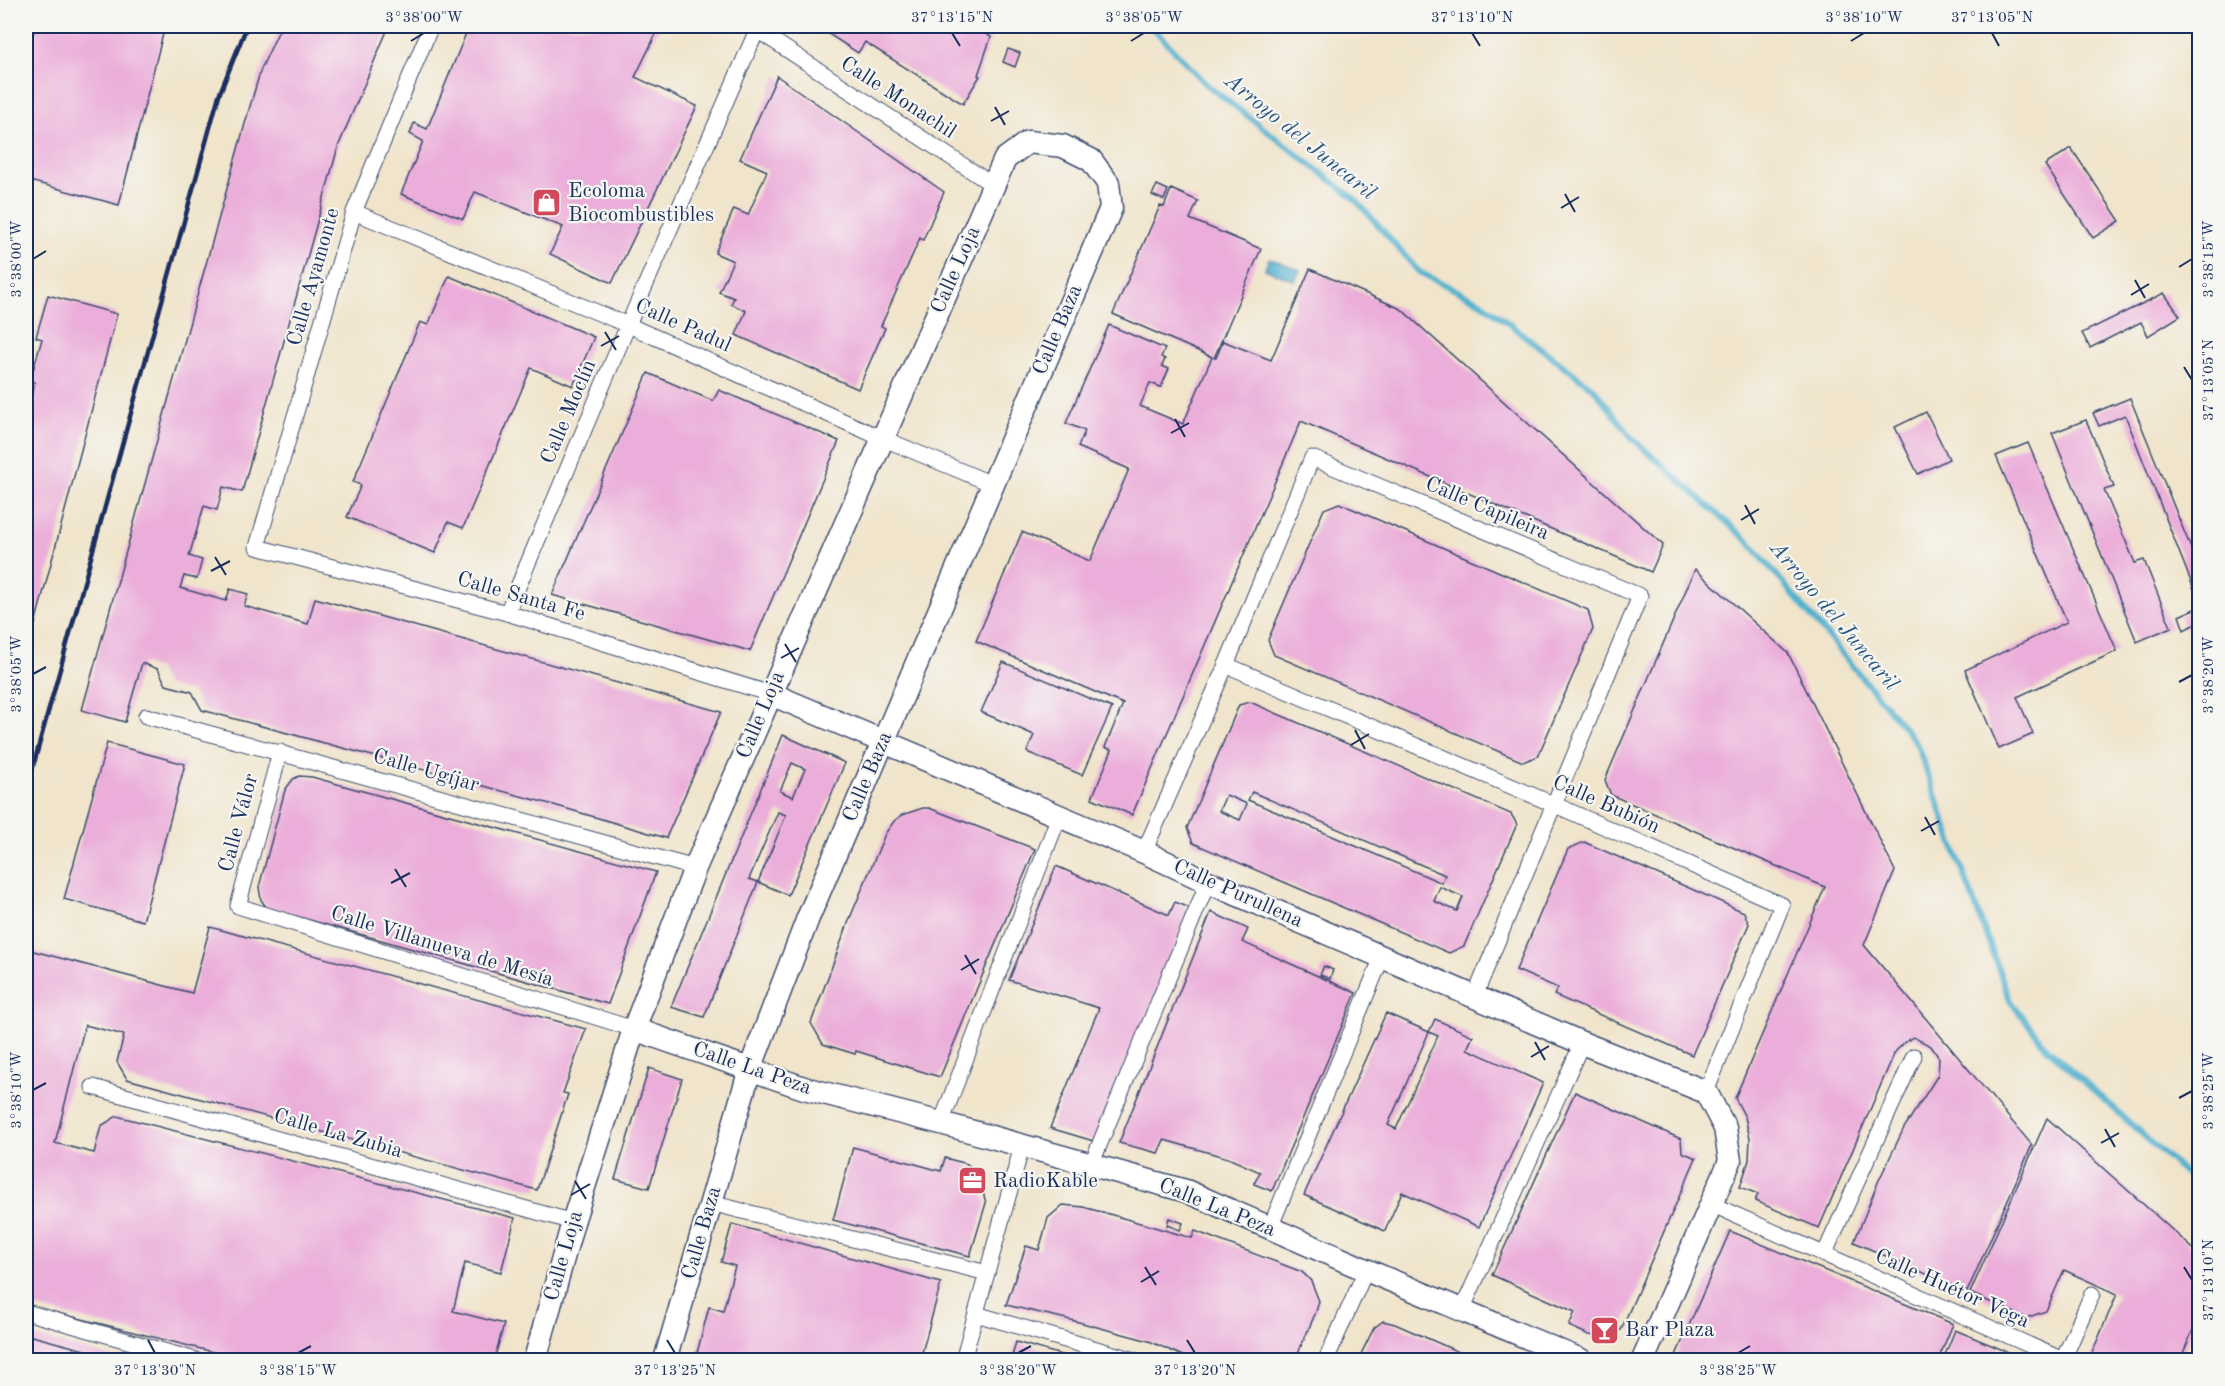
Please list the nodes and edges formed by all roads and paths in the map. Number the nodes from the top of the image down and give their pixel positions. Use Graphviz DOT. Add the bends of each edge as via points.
graph roads {
  1 [pos="431,26"];
  2 [pos="754,28"];
  3 [pos="993,185"];
  4 [pos="1111,208"];
  5 [pos="354,212"];
  6 [pos="628,325"];
  7 [pos="882,438"];
  8 [pos="992,484"];
  9 [pos="258,547"];
  10 [pos="507,613"];
  11 [pos="1227,665"];
  12 [pos="771,694"];
  13 [pos="146,716"];
  14 [pos="883,742"];
  15 [pos="280,752"];
  16 [pos="1552,804"];
  17 [pos="1059,816"];
  18 [pos="1144,852"];
  19 [pos="695,868"];
  20 [pos="1208,882"];
  21 [pos="238,906"];
  22 [pos="1382,957"];
  23 [pos="1474,998"];
  24 [pos="634,1029"];
  25 [pos="1582,1043"];
  26 [pos="1914,1056"];
  27 [pos="750,1069"];
  28 [pos="93,1087"];
  29 [pos="1706,1092"];
  30 [pos="941,1123"];
  31 [pos="1022,1146"];
  32 [pos="1091,1165"];
  33 [pos="711,1203"];
  34 [pos="1711,1204"];
  35 [pos="573,1222"];
  36 [pos="1270,1228"];
  37 [pos="1824,1255"];
  38 [pos="1366,1270"];
  39 [pos="987,1273"];
  40 [pos="2092,1294"];
  41 [pos="1462,1310"];
  42 [pos="26,1312"];
  43 [pos="976,1314"];
  44 [pos="195,1360"];
  45 [pos="535,1360"];
  46 [pos="665,1360"];
  47 [pos="963,1360"];
  48 [pos="1134,1360"];
  49 [pos="1326,1360"];
  50 [pos="1581,1360"];
  51 [pos="1643,1360"];
  1 -- 5 [label="street, Calle Ayamonte"];
  2 -- 3 [label="street, Calle Monachil"];
  2 -- 6 [label="street, Calle Moclín"];
  3 -- 4 [label="street, Calle Loja" via="1005,159 1028,142 1063,146 1092,160 1108,183"];
  3 -- 7 [label="street, Calle Loja"];
  4 -- 8 [label="street, Calle Baza"];
  5 -- 6 [label="street, Calle Padul"];
  5 -- 9 [label="street, Calle Ayamonte"];
  6 -- 7 [label="street, Calle Padul"];
  6 -- 10 [label="street, Calle Moclín"];
  7 -- 8 [label="street, Calle Padul"];
  7 -- 12 [label="street, Calle Loja"];
  8 -- 14 [label="street, Calle Baza"];
  9 -- 10 [label="street, Calle Santa Fe"];
  10 -- 12 [label="street, Calle Santa Fe"];
  11 -- 16 [label="street, Calle Bubión"];
  11 -- 16 [label="street, Calle Capileira" via="1312,458 1640,596"];
  11 -- 18 [label="street, Calle Capileira"];
  12 -- 14 [label="street, Calle Purullena"];
  12 -- 19 [label="street, Calle Loja"];
  13 -- 15 [label="street, Calle Ugíjar"];
  14 -- 17 [label="street, Calle Purullena"];
  14 -- 27 [label="street, Calle Baza" via="808,918"];
  15 -- 19 [label="street, Calle Ugíjar"];
  15 -- 21 [label="street, Calle Válor"];
  16 -- 23 [label="street, Calle Capileira"];
  16 -- 29 [label="street, Calle Bubión" via="1782,905"];
  17 -- 18 [label="street, Calle Purullena"];
  17 -- 30 [label="street"];
  18 -- 20 [label="street, Calle Purullena"];
  19 -- 24 [label="street, Calle Loja"];
  20 -- 22 [label="street, Calle Purullena"];
  20 -- 32 [label="street"];
  21 -- 24 [label="street, Calle Villanueva de Mesía"];
  22 -- 23 [label="street, Calle Purullena"];
  22 -- 36 [label="street"];
  23 -- 25 [label="street, Calle Purullena"];
  24 -- 27 [label="street, Calle La Peza"];
  24 -- 35 [label="street, Calle Loja"];
  25 -- 29 [label="street, Calle Purullena"];
  25 -- 41 [label="street"];
  26 -- 37 [label="street"];
  27 -- 30 [label="street, Calle La Peza" via="804,1088"];
  27 -- 33 [label="street, Calle Baza"];
  28 -- 35 [label="street, Calle La Zubia"];
  29 -- 34 [label="street" via="1725,1128 1730,1161"];
  30 -- 31 [label="street, Calle La Peza"];
  31 -- 32 [label="street, Calle La Peza"];
  31 -- 39 [label="street"];
  32 -- 36 [label="street, Calle La Peza" via="1186,1191"];
  33 -- 39 [label="street"];
  33 -- 46 [label="street, Calle Baza"];
  34 -- 37 [label="street, Calle Huétor Vega"];
  34 -- 51 [label="street"];
  35 -- 45 [label="street, Calle Loja"];
  36 -- 38 [label="street, Calle La Peza"];
  37 -- 40 [label="street, Calle Huétor Vega" via="2063,1360"];
  38 -- 41 [label="street, Calle La Peza"];
  38 -- 49 [label="street"];
  39 -- 43 [label="street"];
  41 -- 50 [label="street, Calle La Peza"];
  42 -- 44 [label="street"];
  43 -- 47 [label="street"];
  43 -- 48 [label="street"];
}
